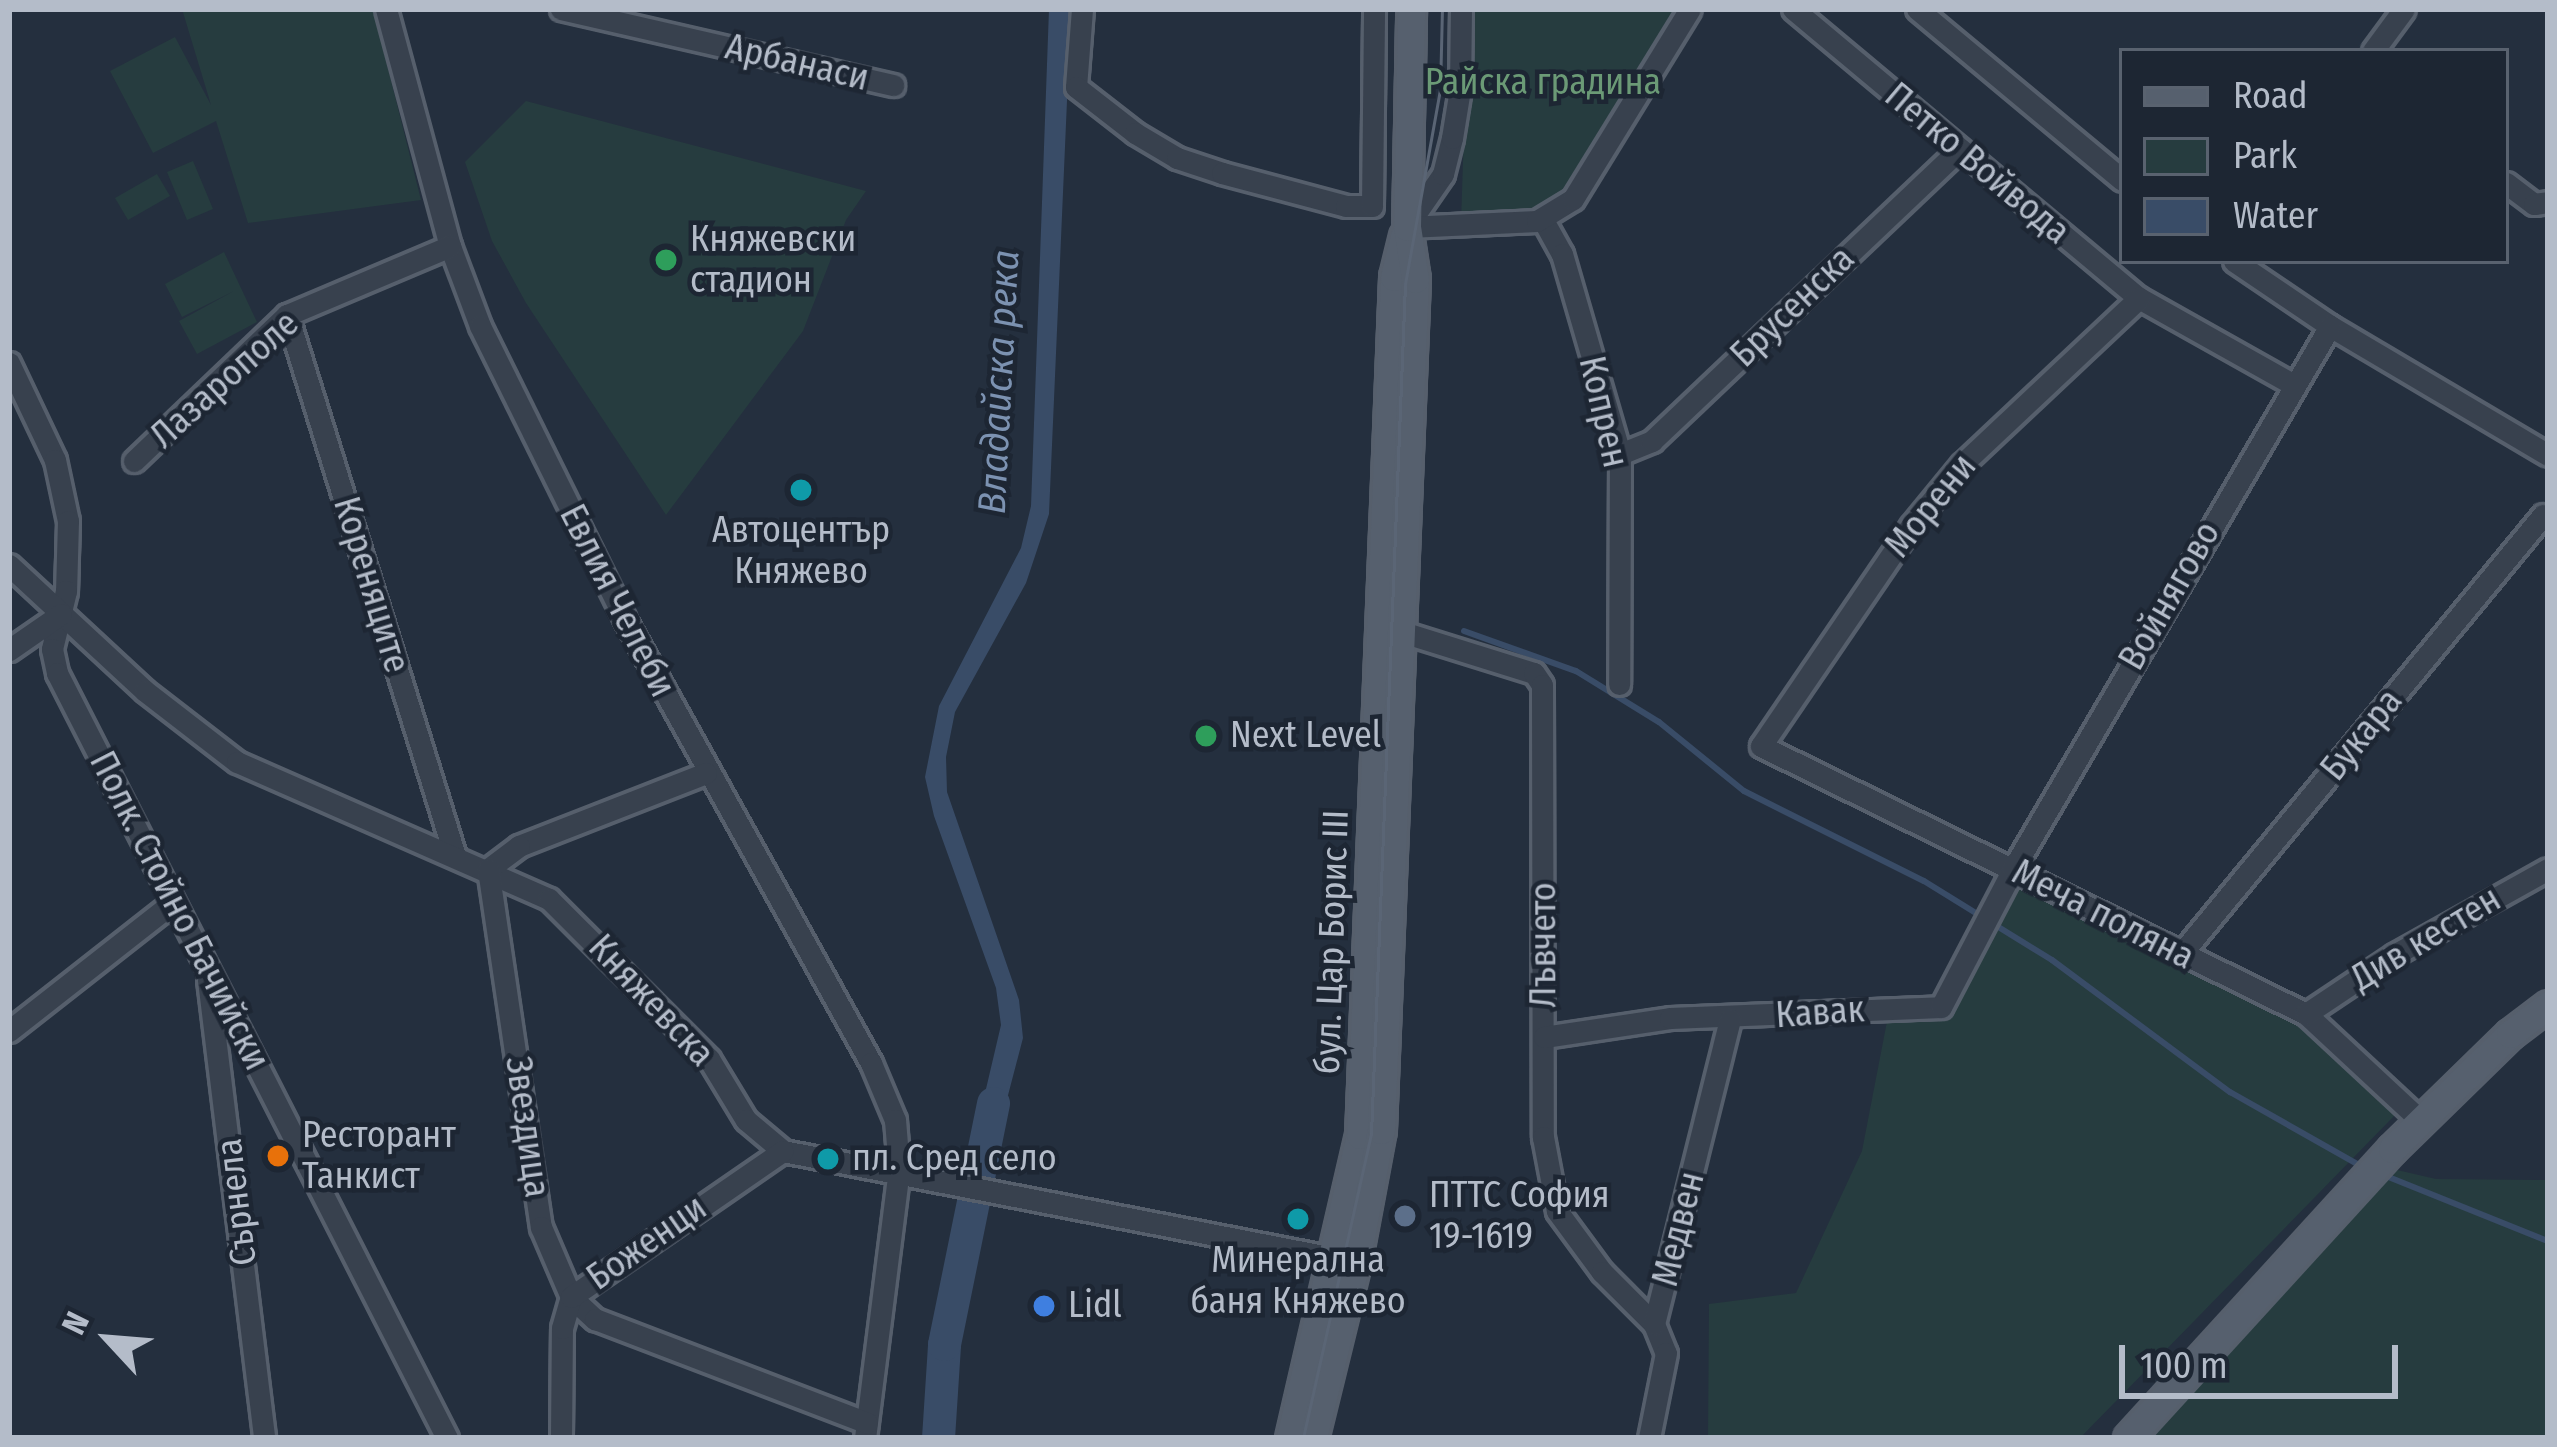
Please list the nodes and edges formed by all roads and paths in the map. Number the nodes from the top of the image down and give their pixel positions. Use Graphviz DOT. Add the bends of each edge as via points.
graph roads {
  1 [pos="386,9"];
  2 [pos="561,9"];
  3 [pos="1082,9"];
  4 [pos="1374,9"];
  5 [pos="1411,9"];
  6 [pos="1461,9"];
  7 [pos="1690,9"];
  8 [pos="1793,9"];
  9 [pos="1916,9"];
  10 [pos="2404,9"];
  11 [pos="2375,48"];
  12 [pos="892,86"];
  13 [pos="1959,150"];
  14 [pos="2119,178"];
  15 [pos="2509,185"];
  16 [pos="2541,203"];
  17 [pos="1372,206"];
  18 [pos="1544,220"];
  19 [pos="1407,226"];
  20 [pos="450,246"];
  21 [pos="2238,264"];
  22 [pos="2139,298"];
  23 [pos="287,315"];
  24 [pos="2330,326"];
  25 [pos="9,363"];
  26 [pos="2292,384"];
  27 [pos="1620,454"];
  28 [pos="2548,455"];
  29 [pos="134,461"];
  30 [pos="2543,515"];
  31 [pos="9,566"];
  32 [pos="61,614"];
  33 [pos="1399,632"];
  34 [pos="9,650"];
  35 [pos="1619,684"];
  36 [pos="1761,746"];
  37 [pos="706,773"];
  38 [pos="455,856"];
  39 [pos="488,869"];
  40 [pos="2013,869"];
  41 [pos="2548,869"];
  42 [pos="172,903"];
  43 [pos="2181,955"];
  44 [pos="207,967"];
  45 [pos="2548,1005"];
  46 [pos="2306,1014"];
  47 [pos="1730,1019"];
  48 [pos="9,1031"];
  49 [pos="1544,1037"];
  50 [pos="2420,1120"];
  51 [pos="783,1151"];
  52 [pos="899,1169"];
  53 [pos="1346,1260"];
  54 [pos="571,1297"];
  55 [pos="1654,1324"];
  56 [pos="866,1430"];
  57 [pos="264,1438"];
  58 [pos="447,1438"];
  59 [pos="561,1438"];
  60 [pos="1290,1438"];
  61 [pos="1313,1438"];
  62 [pos="1649,1438"];
  63 [pos="2128,1438"];
  1 -- 20 [label="street, Евлия Челеби"];
  2 -- 12 [label="street, Арбанаси"];
  3 -- 17 [label="street" via="1076,87 1177,158 1346,206"];
  4 -- 17 [label="street"];
  5 -- 19 [label="main road, бул. Цар Борис III"];
  6 -- 19 [label="street, бул. Цар Борис III" via="1449,150 1443,174"];
  7 -- 18 [label="street" via="1573,199"];
  8 -- 13 [label="street, Петко Войвода"];
  9 -- 14 [label="street"];
  10 -- 11 [label="street"];
  13 -- 22 [label="street, Петко Войвода"];
  13 -- 27 [label="street, Брусенска" via="1652,442"];
  15 -- 16 [label="street"];
  17 -- 19 [label="street"];
  18 -- 19 [label="street"];
  18 -- 27 [label="street, Копрен" via="1562,254"];
  19 -- 33 [label="main road, бул. Цар Борис III" via="1415,279"];
  19 -- 53 [label="main road, бул. Цар Борис III" via="1394,277 1360,1135"];
  20 -- 23 [label="street, Лазарополе"];
  20 -- 37 [label="street, Евлия Челеби" via="480,326"];
  21 -- 24 [label="street"];
  22 -- 26 [label="street, Петко Войвода"];
  22 -- 36 [label="street, Морени" via="1962,464"];
  23 -- 29 [label="street, Лазарополе"];
  23 -- 38 [label="street, Кореняците"];
  24 -- 26 [label="street, Войнягово"];
  24 -- 28 [label="street"];
  25 -- 32 [label="street, Полк. Стойно Бачийски" via="55,460 68,521"];
  26 -- 40 [label="street, Войнягово"];
  27 -- 35 [label="street, Копрен"];
  30 -- 43 [label="street, Букара"];
  31 -- 32 [label="street, Княжевска"];
  32 -- 34 [label="street"];
  32 -- 38 [label="street, Княжевска" via="237,762"];
  32 -- 42 [label="street, Полк. Стойно Бачийски" via="52,649 57,673"];
  33 -- 49 [label="street, Лъвчето" via="1534,673 1542,685"];
  33 -- 53 [label="main road, бул. Цар Борис III" via="1381,1130"];
  36 -- 40 [label="street, Меча поляна"];
  37 -- 39 [label="street" via="519,846"];
  37 -- 52 [label="street, Евлия Челеби" via="871,1063 895,1120"];
  38 -- 39 [label="street, Княжевска"];
  39 -- 51 [label="street, Княжевска" via="574,917 709,1059 758,1135"];
  39 -- 54 [label="street, Звездица" via="542,1227"];
  40 -- 43 [label="street, Меча поляна"];
  40 -- 47 [label="street, Кавак" via="1941,1007"];
  41 -- 46 [label="street, Див кестен"];
  42 -- 44 [label="street, Полк. Стойно Бачийски"];
  42 -- 48 [label="street"];
  43 -- 46 [label="street, Меча поляна"];
  44 -- 57 [label="street, Сърнела"];
  44 -- 58 [label="street, Полк. Стойно Бачийски"];
  45 -- 50 [label="main road"];
  46 -- 50 [label="street, Меча поляна"];
  47 -- 49 [label="street, Кавак" via="1670,1018"];
  47 -- 55 [label="street, Медвен"];
  49 -- 55 [label="street, Лъвчето" via="1543,1137 1557,1211"];
  50 -- 63 [label="main road"];
  51 -- 52 [label="street"];
  51 -- 54 [label="street, Боженци"];
  52 -- 53 [label="street"];
  52 -- 56 [label="street, Евлия Челеби"];
  53 -- 60 [label="main road, бул. Цар Борис III"];
  53 -- 61 [label="main road, бул. Цар Борис III"];
  54 -- 56 [label="street" via="595,1319"];
  54 -- 59 [label="street, Боженци" via="562,1328"];
  55 -- 62 [label="street, Медвен" via="1666,1353"];
}
